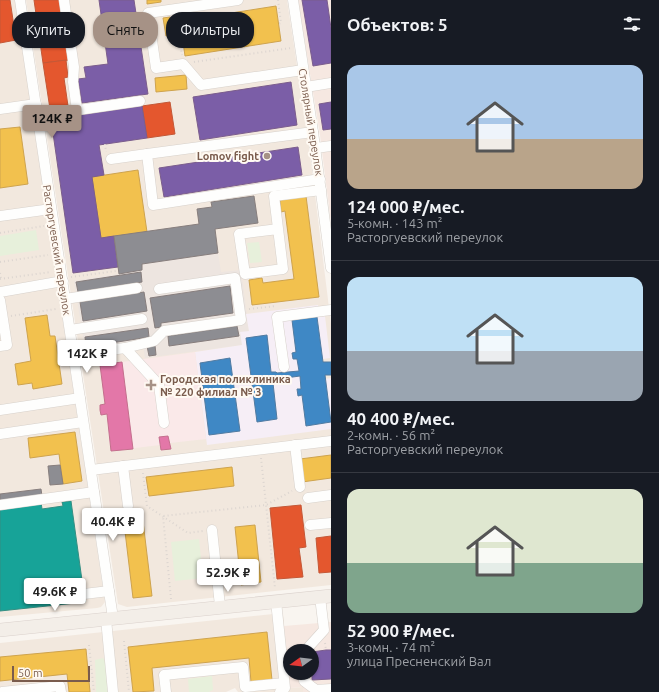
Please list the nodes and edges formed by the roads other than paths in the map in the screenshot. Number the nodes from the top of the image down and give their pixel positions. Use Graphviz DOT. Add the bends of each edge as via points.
graph roads {
  1 [pos="20,0"];
  2 [pos="64,0"];
  3 [pos="238,0"];
  4 [pos="293,0"];
  5 [pos="303,70"];
  6 [pos="331,83"];
  7 [pos="306,87"];
  8 [pos="140,101"];
  9 [pos="36,104"];
  10 [pos="0,109"];
  11 [pos="77,110"];
  12 [pos="37,116"];
  13 [pos="313,132"];
  14 [pos="331,146"];
  15 [pos="316,148"];
  16 [pos="147,154"];
  17 [pos="111,159"];
  18 [pos="320,179"];
  19 [pos="321,190"];
  20 [pos="51,209"];
  21 [pos="0,216"];
  22 [pos="278,229"];
  23 [pos="329,238"];
  24 [pos="330,252"];
  25 [pos="331,268"];
  26 [pos="66,279"];
  27 [pos="137,288"];
  28 [pos="159,289"];
  29 [pos="0,292"];
  30 [pos="65,299"];
  31 [pos="0,300"];
  32 [pos="331,310"];
  33 [pos="142,319"];
  34 [pos="70,330"];
  35 [pos="0,346"];
  36 [pos="125,348"];
  37 [pos="73,355"];
  38 [pos="284,366"];
  39 [pos="80,398"];
  40 [pos="0,410"];
  41 [pos="84,422"];
  42 [pos="164,423"];
  43 [pos="0,434"];
  44 [pos="331,441"];
  45 [pos="295,445"];
  46 [pos="123,466"];
  47 [pos="91,470"];
  48 [pos="300,487"];
  49 [pos="94,492"];
  50 [pos="331,495"];
  51 [pos="308,498"];
  52 [pos="0,505"];
  53 [pos="128,506"];
  54 [pos="331,523"];
  55 [pos="310,525"];
  56 [pos="212,530"];
  57 [pos="109,591"];
  58 [pos="84,594"];
  59 [pos="276,594"];
  60 [pos="326,596"];
  61 [pos="220,606"];
  62 [pos="109,618"];
  63 [pos="0,630"];
  64 [pos="311,644"];
  65 [pos="304,680"];
  66 [pos="282,687"];
  67 [pos="331,689"];
  68 [pos="2,692"];
  69 [pos="61,692"];
  70 [pos="113,692"];
  71 [pos="166,692"];
  1 -- 9 [label="street, Расторгуевский переулок"];
  2 -- 11 [label="street" via="74,67 73,82"];
  3 -- 5 [label="street" via="148,13 156,68 183,64 201,84"];
  4 -- 5 [label="street, Столярный переулок"];
  5 -- 7 [label="street, Столярный переулок"];
  6 -- 7 [label="street"];
  7 -- 13 [label="street, Столярный переулок"];
  8 -- 11 [label="street"];
  9 -- 10 [label="street"];
  9 -- 12 [label="street, Расторгуевский переулок"];
  11 -- 12 [label="street"];
  12 -- 20 [label="street, Расторгуевский переулок"];
  13 -- 15 [label="street, Столярный переулок"];
  13 -- 16 [label="street"];
  14 -- 15 [label="street"];
  15 -- 18 [label="street, Столярный переулок"];
  16 -- 17 [label="street"];
  16 -- 18 [label="street" via="153,205"];
  18 -- 19 [label="street, Столярный переулок"];
  19 -- 22 [label="street" via="274,196"];
  19 -- 23 [label="street, Столярный переулок"];
  20 -- 21 [label="street"];
  20 -- 26 [label="street, Расторгуевский переулок"];
  22 -- 22 [label="street" via="283,269 245,274 239,234"];
  23 -- 24 [label="street, Столярный переулок"];
  24 -- 25 [label="street, Столярный переулок"];
  26 -- 29 [label="street"];
  26 -- 30 [label="street, Расторгуевский переулок"];
  27 -- 30 [label="street"];
  28 -- 36 [label="street" via="235,278 241,320 164,331 154,341"];
  30 -- 34 [label="street, Расторгуевский переулок"];
  31 -- 35 [label="street" via="6,345"];
  32 -- 38 [label="street" via="277,317"];
  33 -- 34 [label="street"];
  34 -- 37 [label="street, Расторгуевский переулок"];
  36 -- 37 [label="street"];
  36 -- 42 [label="street" via="159,385"];
  37 -- 39 [label="street, Расторгуевский переулок"];
  39 -- 40 [label="street"];
  39 -- 41 [label="street, Расторгуевский переулок"];
  41 -- 43 [label="street"];
  41 -- 47 [label="street, Расторгуевский переулок"];
  44 -- 45 [label="street"];
  45 -- 46 [label="street"];
  45 -- 48 [label="street"];
  46 -- 47 [label="street"];
  46 -- 53 [label="street"];
  47 -- 49 [label="street, Расторгуевский переулок"];
  49 -- 52 [label="street"];
  49 -- 57 [label="street, Расторгуевский переулок"];
  50 -- 51 [label="street"];
  54 -- 55 [label="street"];
  56 -- 61 [label="street"];
  57 -- 58 [label="street"];
  57 -- 62 [label="street, Расторгуевский переулок"];
  59 -- 60 [label="main road"];
  59 -- 61 [label="main road"];
  59 -- 66 [label="street"];
  60 -- 64 [label="street" via="324,630"];
  61 -- 62 [label="main road"];
  62 -- 63 [label="main road"];
  62 -- 70 [label="street, Расторгуевский переулок"];
  65 -- 67 [label="street" via="316,690"];
  66 -- 71 [label="street" via="245,687 243,667 164,675"];
  68 -- 69 [label="street" via="60,686"];
}
